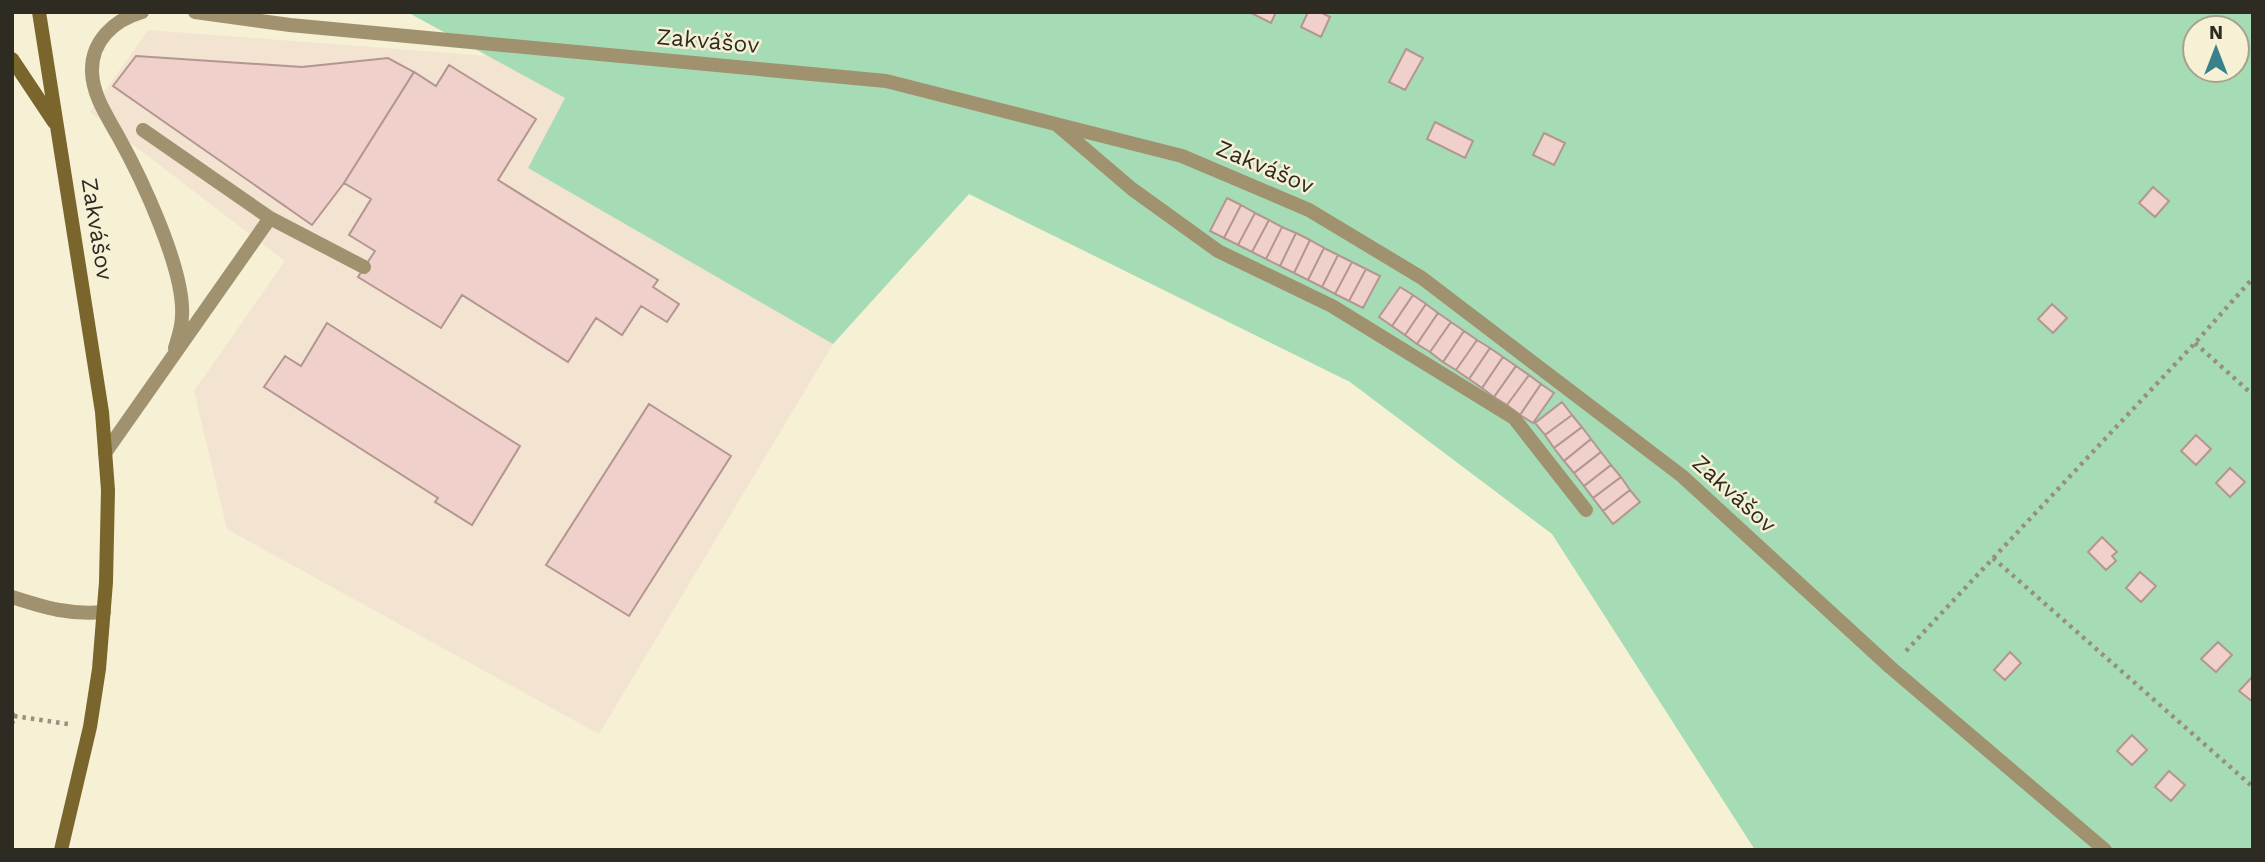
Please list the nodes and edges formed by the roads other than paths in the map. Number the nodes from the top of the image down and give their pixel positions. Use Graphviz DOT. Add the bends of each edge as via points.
graph roads {
  1 [pos="39,12"];
  2 [pos="142,12"];
  3 [pos="195,12"];
  4 [pos="12,58"];
  5 [pos="1053,122"];
  6 [pos="57,126"];
  7 [pos="144,130"];
  8 [pos="270,218"];
  9 [pos="364,267"];
  10 [pos="172,359"];
  11 [pos="105,453"];
  12 [pos="1586,510"];
  13 [pos="12,597"];
  14 [pos="104,612"];
  15 [pos="61,850"];
  16 [pos="2105,850"];
  1 -- 6 [label="street, Zakvášov"];
  2 -- 10 [label="street, Zakvášov" via="123,18 102,37 92,72 100,102 144,187 175,271 183,315"];
  3 -- 5 [label="street, Zakvášov" via="886,81"];
  4 -- 6 [label="street"];
  5 -- 12 [label="street" via="1132,189 1218,251 1332,306 1514,418"];
  5 -- 16 [label="street, Zakvášov" via="1182,156 1309,210 1422,278 1682,476 1890,667"];
  6 -- 11 [label="street, Zakvášov"];
  7 -- 8 [label="street"];
  8 -- 9 [label="street"];
  8 -- 10 [label="street, Zakvášov"];
  10 -- 11 [label="street, Zakvášov"];
  11 -- 14 [label="street, Zakvášov"];
  13 -- 14 [label="street" via="49,610"];
  14 -- 15 [label="street, Zakvášov" via="90,727"];
}
